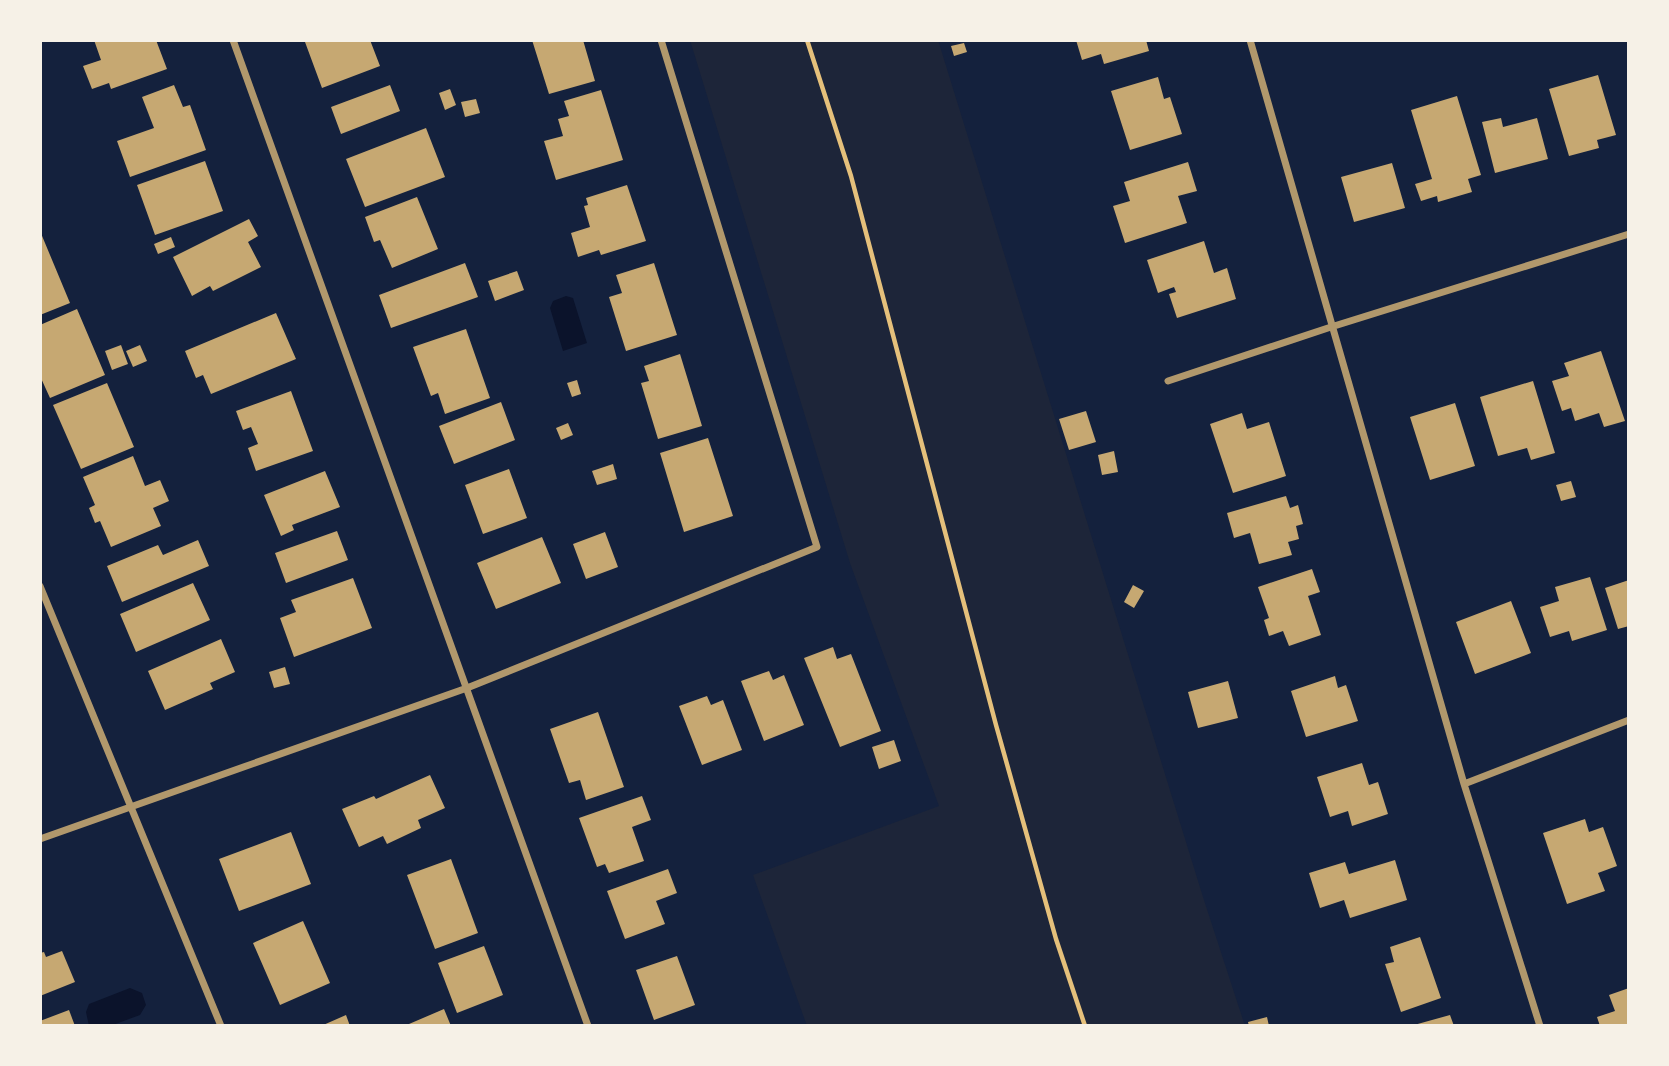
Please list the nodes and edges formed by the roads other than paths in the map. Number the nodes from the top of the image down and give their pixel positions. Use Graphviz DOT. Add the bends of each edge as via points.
graph roads {
  1 [pos="233,40"];
  2 [pos="661,40"];
  3 [pos="1250,40"];
  4 [pos="1629,234"];
  5 [pos="1331,327"];
  6 [pos="1168,381"];
  7 [pos="40,586"];
  8 [pos="467,688"];
  9 [pos="1629,720"];
  10 [pos="1464,784"];
  11 [pos="131,806"];
  12 [pos="40,839"];
  13 [pos="221,1026"];
  14 [pos="588,1026"];
  15 [pos="1540,1026"];
  1 -- 8 [label="street"];
  2 -- 8 [label="street" via="817,547"];
  3 -- 5 [label="street"];
  4 -- 5 [label="street"];
  5 -- 6 [label="street"];
  5 -- 10 [label="street"];
  7 -- 11 [label="street"];
  8 -- 11 [label="street"];
  8 -- 14 [label="street"];
  9 -- 10 [label="street"];
  10 -- 15 [label="street"];
  11 -- 12 [label="street"];
  11 -- 13 [label="street"];
}
